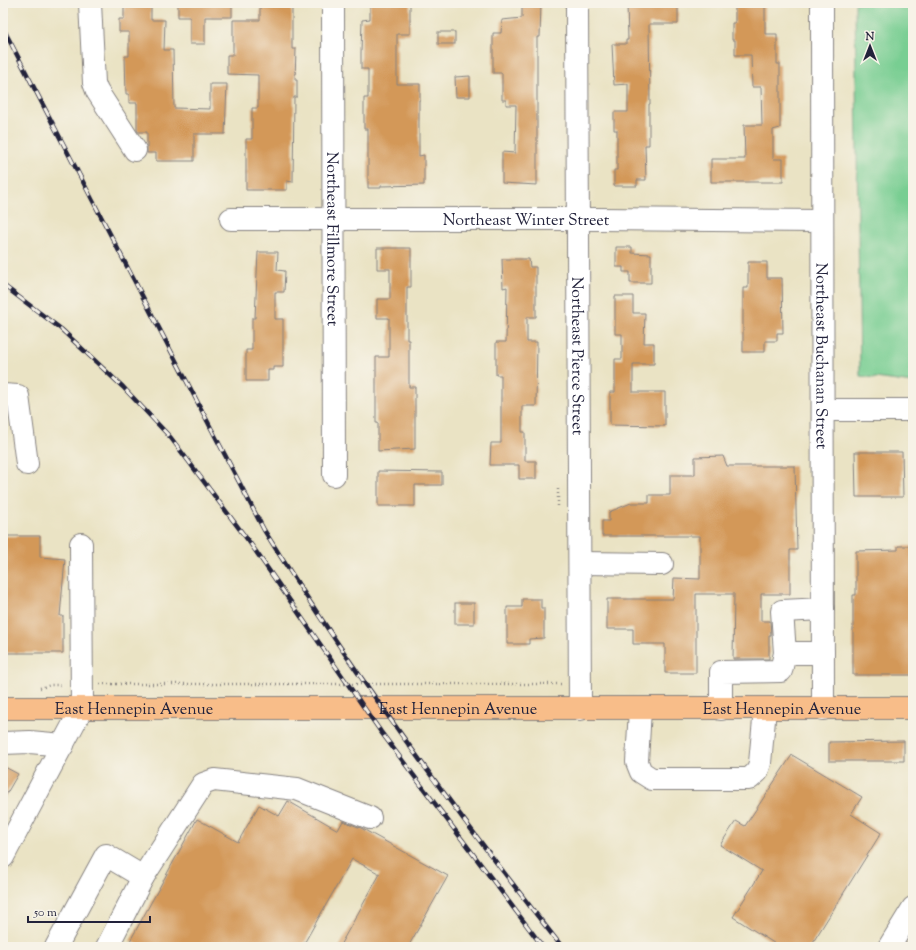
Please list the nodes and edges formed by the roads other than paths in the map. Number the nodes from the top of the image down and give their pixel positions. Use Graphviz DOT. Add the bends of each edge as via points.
graph roads {
  1 [pos="90,3"];
  2 [pos="333,3"];
  3 [pos="577,3"];
  4 [pos="822,3"];
  5 [pos="135,150"];
  6 [pos="231,219"];
  7 [pos="577,219"];
  8 [pos="335,220"];
  9 [pos="821,222"];
  10 [pos="3,395"];
  11 [pos="823,410"];
  12 [pos="913,410"];
  13 [pos="27,464"];
  14 [pos="334,475"];
  15 [pos="81,544"];
  16 [pos="580,563"];
  17 [pos="662,564"];
  18 [pos="823,609"];
  19 [pos="785,653"];
  20 [pos="823,653"];
  21 [pos="3,708"];
  22 [pos="82,708"];
  23 [pos="913,708"];
  24 [pos="580,709"];
  25 [pos="640,709"];
  26 [pos="721,709"];
  27 [pos="765,709"];
  28 [pos="823,709"];
  29 [pos="3,743"];
  30 [pos="63,745"];
  31 [pos="370,818"];
  32 [pos="3,857"];
  33 [pos="143,877"];
  34 [pos="913,908"];
  35 [pos="56,947"];
  36 [pos="107,947"];
  37 [pos="889,947"];
  1 -- 5 [label="street" via="94,83"];
  2 -- 8 [label="street, Northeast Fillmore Street"];
  3 -- 7 [label="street, Northeast Pierce Street"];
  4 -- 9 [label="street, Northeast Buchanan Street"];
  6 -- 8 [label="street, Northeast Winter Street"];
  7 -- 8 [label="street, Northeast Winter Street"];
  7 -- 9 [label="street, Northeast Winter Street"];
  7 -- 16 [label="street, Northeast Pierce Street"];
  8 -- 14 [label="street, Northeast Fillmore Street"];
  9 -- 11 [label="street, Northeast Buchanan Street"];
  10 -- 13 [label="street" via="18,396"];
  11 -- 12 [label="street"];
  11 -- 18 [label="street, Northeast Buchanan Street"];
  15 -- 22 [label="street"];
  16 -- 17 [label="street"];
  16 -- 24 [label="street, Northeast Pierce Street"];
  18 -- 19 [label="street" via="782,611"];
  18 -- 20 [label="street, Northeast Buchanan Street"];
  19 -- 20 [label="street"];
  19 -- 26 [label="street" via="781,671 721,672"];
  20 -- 28 [label="street, Northeast Buchanan Street"];
  21 -- 22 [label="main road, East Hennepin Avenue"];
  22 -- 24 [label="main road, East Hennepin Avenue"];
  22 -- 30 [label="street"];
  23 -- 28 [label="main road, East Hennepin Avenue"];
  24 -- 25 [label="main road, East Hennepin Avenue"];
  25 -- 26 [label="main road, East Hennepin Avenue"];
  25 -- 27 [label="street" via="637,762 641,772 652,779 749,779 757,772 760,763"];
  26 -- 27 [label="main road, East Hennepin Avenue"];
  27 -- 28 [label="main road, East Hennepin Avenue"];
  29 -- 30 [label="street"];
  30 -- 32 [label="street"];
  31 -- 33 [label="street" via="297,789 214,780 203,784"];
  33 -- 35 [label="street" via="106,855"];
  33 -- 36 [label="street"];
  34 -- 37 [label="street"];
}
